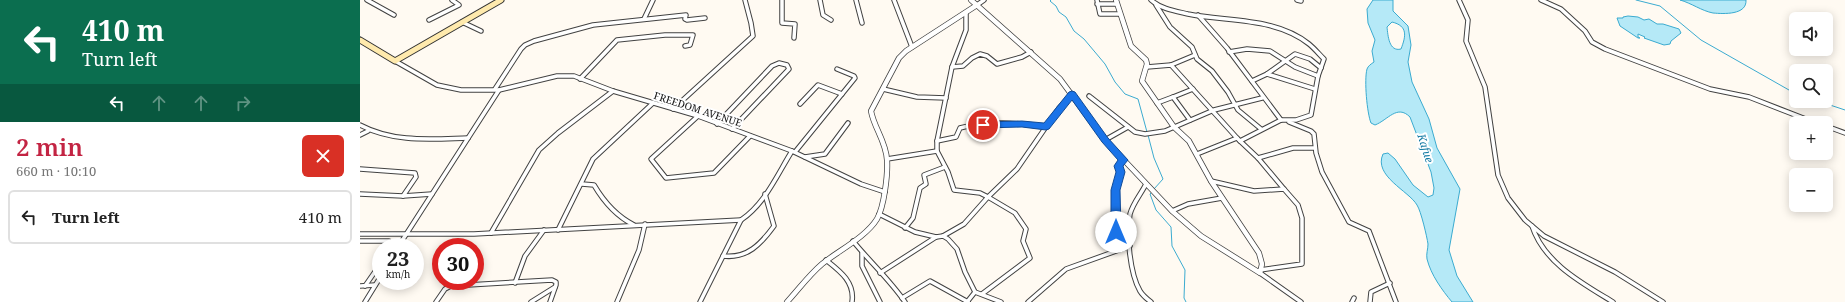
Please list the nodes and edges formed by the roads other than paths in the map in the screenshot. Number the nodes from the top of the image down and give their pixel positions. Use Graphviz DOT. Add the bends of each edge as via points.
graph roads {
  1 [pos="367,0"];
  2 [pos="452,0"];
  3 [pos="501,0"];
  4 [pos="653,0"];
  5 [pos="745,0"];
  6 [pos="782,0"];
  7 [pos="820,0"];
  8 [pos="856,0"];
  9 [pos="894,0"];
  10 [pos="972,0"];
  11 [pos="984,0"];
  12 [pos="1097,0"];
  13 [pos="1151,0"];
  14 [pos="1297,0"];
  15 [pos="1458,0"];
  16 [pos="1541,0"];
  17 [pos="1301,1"];
  18 [pos="1117,2"];
  19 [pos="1097,4"];
  20 [pos="977,5"];
  21 [pos="1156,5"];
  22 [pos="966,13"];
  23 [pos="1120,14"];
  24 [pos="394,15"];
  25 [pos="1198,15"];
  26 [pos="705,18"];
  27 [pos="644,19"];
  28 [pos="430,20"];
  29 [pos="831,20"];
  30 [pos="462,22"];
  31 [pos="862,23"];
  32 [pos="481,31"];
  33 [pos="794,38"];
  34 [pos="360,40"];
  35 [pos="686,46"];
  36 [pos="912,47"];
  37 [pos="1031,52"];
  38 [pos="1229,52"];
  39 [pos="1195,55"];
  40 [pos="395,61"];
  41 [pos="1285,62"];
  42 [pos="1171,65"];
  43 [pos="952,66"];
  44 [pos="1147,67"];
  45 [pos="1321,68"];
  46 [pos="837,69"];
  47 [pos="1267,74"];
  48 [pos="1318,76"];
  49 [pos="580,79"];
  50 [pos="1252,81"];
  51 [pos="497,89"];
  52 [pos="883,89"];
  53 [pos="1193,89"];
  54 [pos="1315,89"];
  55 [pos="612,90"];
  56 [pos="842,94"];
  57 [pos="1072,94"];
  58 [pos="1089,96"];
  59 [pos="1173,97"];
  60 [pos="946,98"];
  61 [pos="1262,98"];
  62 [pos="653,103"];
  63 [pos="800,104"];
  64 [pos="1157,104"];
  65 [pos="1236,106"];
  66 [pos="673,109"];
  67 [pos="1213,110"];
  68 [pos="698,116"];
  69 [pos="1798,116"];
  70 [pos="1190,120"];
  71 [pos="1281,120"];
  72 [pos="1288,122"];
  73 [pos="848,123"];
  74 [pos="717,124"];
  75 [pos="360,125"];
  76 [pos="1046,127"];
  77 [pos="1128,127"];
  78 [pos="1174,127"];
  79 [pos="732,129"];
  80 [pos="1261,129"];
  81 [pos="1833,129"];
  82 [pos="368,131"];
  83 [pos="1845,133"];
  84 [pos="360,135"];
  85 [pos="750,136"];
  86 [pos="468,138"];
  87 [pos="1237,138"];
  88 [pos="1105,140"];
  89 [pos="937,141"];
  90 [pos="1240,141"];
  91 [pos="1315,148"];
  92 [pos="937,151"];
  93 [pos="794,152"];
  94 [pos="1197,154"];
  95 [pos="804,157"];
  96 [pos="1258,158"];
  97 [pos="888,159"];
  98 [pos="1124,160"];
  99 [pos="945,167"];
  100 [pos="360,169"];
  101 [pos="1211,181"];
  102 [pos="582,184"];
  103 [pos="1146,184"];
  104 [pos="1284,189"];
  105 [pos="885,192"];
  106 [pos="360,194"];
  107 [pos="432,194"];
  108 [pos="765,194"];
  109 [pos="403,196"];
  110 [pos="988,197"];
  111 [pos="1222,198"];
  112 [pos="1172,211"];
  113 [pos="879,214"];
  114 [pos="741,220"];
  115 [pos="645,224"];
  116 [pos="634,225"];
  117 [pos="1532,226"];
  118 [pos="905,228"];
  119 [pos="544,230"];
  120 [pos="558,230"];
  121 [pos="1116,232"];
  122 [pos="360,234"];
  123 [pos="406,234"];
  124 [pos="491,234"];
  125 [pos="943,236"];
  126 [pos="936,237"];
  127 [pos="404,238"];
  128 [pos="852,241"];
  129 [pos="360,242"];
  130 [pos="372,242"];
  131 [pos="1130,246"];
  132 [pos="862,253"];
  133 [pos="723,256"];
  134 [pos="826,260"];
  135 [pos="1260,272"];
  136 [pos="880,273"];
  137 [pos="372,276"];
  138 [pos="515,283"];
  139 [pos="1390,283"];
  140 [pos="372,285"];
  141 [pos="360,286"];
  142 [pos="365,286"];
  143 [pos="556,287"];
  144 [pos="372,290"];
  145 [pos="975,292"];
  146 [pos="982,294"];
  147 [pos="902,298"];
  148 [pos="365,302"];
  149 [pos="436,302"];
  150 [pos="531,302"];
  151 [pos="550,302"];
  152 [pos="617,302"];
  153 [pos="700,302"];
  154 [pos="787,302"];
  155 [pos="852,302"];
  156 [pos="880,302"];
  157 [pos="905,302"];
  158 [pos="967,302"];
  159 [pos="1001,302"];
  160 [pos="1028,302"];
  161 [pos="1151,302"];
  162 [pos="1301,302"];
  163 [pos="1370,302"];
  164 [pos="1396,302"];
  165 [pos="1613,302"];
  166 [pos="1663,302"];
  1 -- 24 [label="street"];
  2 -- 28 [label="street" via="459,5"];
  3 -- 30 [label="main road"];
  4 -- 27 [label="street"];
  5 -- 66 [label="street" via="753,36"];
  6 -- 33 [label="street" via="782,23 795,24"];
  7 -- 29 [label="street" via="823,15"];
  8 -- 31 [label="street"];
  9 -- 36 [label="street"];
  10 -- 20 [label="street"];
  11 -- 20 [label="street"];
  12 -- 19 [label="street"];
  13 -- 21 [label="street"];
  14 -- 17 [label="street"];
  15 -- 117 [label="street" via="1468,20 1466,41 1485,87 1499,181 1514,205"];
  16 -- 69 [label="street" via="1561,10 1585,30 1592,42 1604,49 1710,89 1749,97"];
  18 -- 19 [label="street"];
  18 -- 23 [label="street"];
  19 -- 23 [label="street" via="1100,14"];
  20 -- 22 [label="street"];
  20 -- 37 [label="street"];
  21 -- 25 [label="street"];
  21 -- 39 [label="street" via="1170,27 1192,47"];
  22 -- 36 [label="street"];
  22 -- 43 [label="street" via="966,32"];
  23 -- 44 [label="street" via="1131,46 1146,60"];
  25 -- 38 [label="street"];
  25 -- 45 [label="street" via="1261,23 1290,31 1323,57 1325,61"];
  26 -- 27 [label="street" via="687,20 686,16"];
  27 -- 51 [label="street" via="593,25 529,43 521,49"];
  30 -- 32 [label="street"];
  30 -- 40 [label="main road"];
  34 -- 40 [label="main road, FREEDOM AVENUE"];
  35 -- 49 [label="street" via="690,45 694,36 665,35 617,40"];
  36 -- 52 [label="street" via="899,58"];
  37 -- 43 [label="street" via="997,64 984,54 980,54 963,66"];
  37 -- 57 [label="street"];
  38 -- 41 [label="street" via="1247,49 1267,50"];
  38 -- 50 [label="street"];
  39 -- 42 [label="street"];
  39 -- 65 [label="street" via="1212,72"];
  40 -- 51 [label="street, FREEDOM AVENUE" via="437,85 461,90"];
  41 -- 45 [label="street" via="1292,54 1296,54"];
  41 -- 47 [label="street"];
  41 -- 48 [label="street"];
  42 -- 44 [label="street"];
  42 -- 53 [label="street"];
  43 -- 60 [label="street"];
  44 -- 64 [label="street" via="1142,81"];
  45 -- 48 [label="street"];
  46 -- 56 [label="street" via="855,76"];
  47 -- 50 [label="street"];
  47 -- 54 [label="street"];
  48 -- 54 [label="street"];
  49 -- 51 [label="street, FREEDOM AVENUE" via="570,75 557,76"];
  49 -- 55 [label="street, FREEDOM AVENUE"];
  50 -- 61 [label="street"];
  51 -- 86 [label="street"];
  52 -- 60 [label="street" via="917,97"];
  52 -- 97 [label="street" via="871,111"];
  53 -- 59 [label="street"];
  53 -- 67 [label="street"];
  54 -- 72 [label="street" via="1311,115"];
  55 -- 62 [label="street, FREEDOM AVENUE"];
  55 -- 124 [label="street" via="539,150"];
  56 -- 63 [label="street" via="818,85"];
  56 -- 93 [label="street"];
  57 -- 76 [label="street"];
  57 -- 88 [label="street"];
  58 -- 77 [label="street"];
  59 -- 64 [label="street"];
  59 -- 70 [label="street"];
  60 -- 89 [label="street"];
  61 -- 65 [label="street"];
  61 -- 71 [label="street"];
  62 -- 66 [label="street, FREEDOM AVENUE"];
  62 -- 102 [label="street" via="597,153"];
  64 -- 78 [label="street"];
  65 -- 67 [label="street"];
  65 -- 80 [label="street" via="1241,114"];
  66 -- 68 [label="street, FREEDOM AVENUE"];
  67 -- 70 [label="street"];
  67 -- 87 [label="street"];
  68 -- 74 [label="street, FREEDOM AVENUE"];
  68 -- 85 [label="street" via="651,159 666,178 714,173"];
  70 -- 78 [label="street"];
  71 -- 72 [label="street"];
  71 -- 80 [label="street"];
  72 -- 91 [label="street" via="1313,132"];
  73 -- 95 [label="street" via="825,154"];
  74 -- 79 [label="street, FREEDOM AVENUE"];
  74 -- 79 [label="street" via="772,66 780,63 787,65 789,69"];
  75 -- 82 [label="street"];
  76 -- 89 [label="street" via="1022,124 974,125 960,128 956,137"];
  76 -- 110 [label="street" via="1017,169"];
  77 -- 78 [label="street" via="1142,134"];
  77 -- 88 [label="street"];
  78 -- 94 [label="street"];
  79 -- 85 [label="street, FREEDOM AVENUE"];
  80 -- 90 [label="street"];
  81 -- 83 [label="street"];
  82 -- 84 [label="street"];
  82 -- 86 [label="street" via="418,139"];
  85 -- 93 [label="street, FREEDOM AVENUE"];
  86 -- 107 [label="street"];
  87 -- 90 [label="street"];
  87 -- 94 [label="street"];
  88 -- 98 [label="street"];
  89 -- 92 [label="street"];
  90 -- 96 [label="street"];
  91 -- 96 [label="street" via="1293,148"];
  91 -- 139 [label="street" via="1322,172 1349,222 1369,231"];
  92 -- 97 [label="street"];
  92 -- 99 [label="street"];
  93 -- 95 [label="street, FREEDOM AVENUE"];
  93 -- 108 [label="street"];
  94 -- 101 [label="street"];
  95 -- 105 [label="street, FREEDOM AVENUE" via="861,184"];
  96 -- 104 [label="street"];
  97 -- 105 [label="street"];
  98 -- 103 [label="street"];
  98 -- 121 [label="street" via="1118,166 1120,172 1115,190"];
  99 -- 110 [label="street" via="954,190 980,193"];
  99 -- 118 [label="street" via="924,175 926,184 920,188 913,218"];
  100 -- 109 [label="street" via="415,173 416,177"];
  101 -- 104 [label="street" via="1254,191"];
  101 -- 111 [label="street"];
  102 -- 116 [label="street" via="594,185 607,206"];
  102 -- 120 [label="street"];
  103 -- 112 [label="street"];
  103 -- 131 [label="street" via="1130,215"];
  104 -- 135 [label="street" via="1298,205 1302,218 1302,264"];
  105 -- 113 [label="street"];
  106 -- 109 [label="street"];
  107 -- 109 [label="street"];
  107 -- 123 [label="street"];
  108 -- 114 [label="street" via="753,212"];
  108 -- 133 [label="street" via="774,226 765,239 749,252 734,258"];
  110 -- 125 [label="street" via="964,224"];
  110 -- 146 [label="street" via="1013,211 1022,222 1026,229 1023,241 1030,258"];
  111 -- 112 [label="street" via="1188,204"];
  111 -- 135 [label="street" via="1259,253 1262,264"];
  112 -- 135 [label="street" via="1201,236"];
  113 -- 118 [label="street"];
  113 -- 128 [label="street" via="870,228"];
  114 -- 115 [label="street"];
  114 -- 133 [label="street"];
  115 -- 116 [label="street"];
  115 -- 152 [label="street" via="639,250"];
  116 -- 120 [label="street"];
  117 -- 165 [label="street" via="1536,240 1558,264"];
  117 -- 166 [label="street" via="1544,236 1615,272"];
  118 -- 126 [label="street"];
  119 -- 120 [label="street"];
  119 -- 124 [label="street"];
  119 -- 138 [label="street" via="525,256"];
  122 -- 123 [label="street"];
  123 -- 124 [label="street"];
  123 -- 127 [label="street"];
  125 -- 126 [label="street"];
  125 -- 145 [label="street" via="957,249"];
  126 -- 136 [label="street"];
  128 -- 132 [label="street"];
  128 -- 134 [label="street"];
  129 -- 130 [label="street"];
  131 -- 160 [label="street" via="1066,269"];
  131 -- 161 [label="street" via="1135,279 1142,294"];
  132 -- 136 [label="street"];
  132 -- 156 [label="street" via="862,266"];
  133 -- 153 [label="street"];
  134 -- 154 [label="street"];
  134 -- 155 [label="street" via="849,281"];
  135 -- 162 [label="street"];
  136 -- 147 [label="street" via="891,282"];
  137 -- 142 [label="street"];
  138 -- 143 [label="street" via="552,280 556,282"];
  138 -- 149 [label="street" via="451,286 445,289"];
  139 -- 163 [label="street" via="1371,292"];
  139 -- 164 [label="street"];
  140 -- 142 [label="street"];
  141 -- 142 [label="street"];
  143 -- 150 [label="street"];
  143 -- 151 [label="street"];
  144 -- 148 [label="street"];
  145 -- 146 [label="street"];
  145 -- 158 [label="street"];
  146 -- 159 [label="street"];
  147 -- 157 [label="street"];
  147 -- 158 [label="street" via="930,281"];
}
